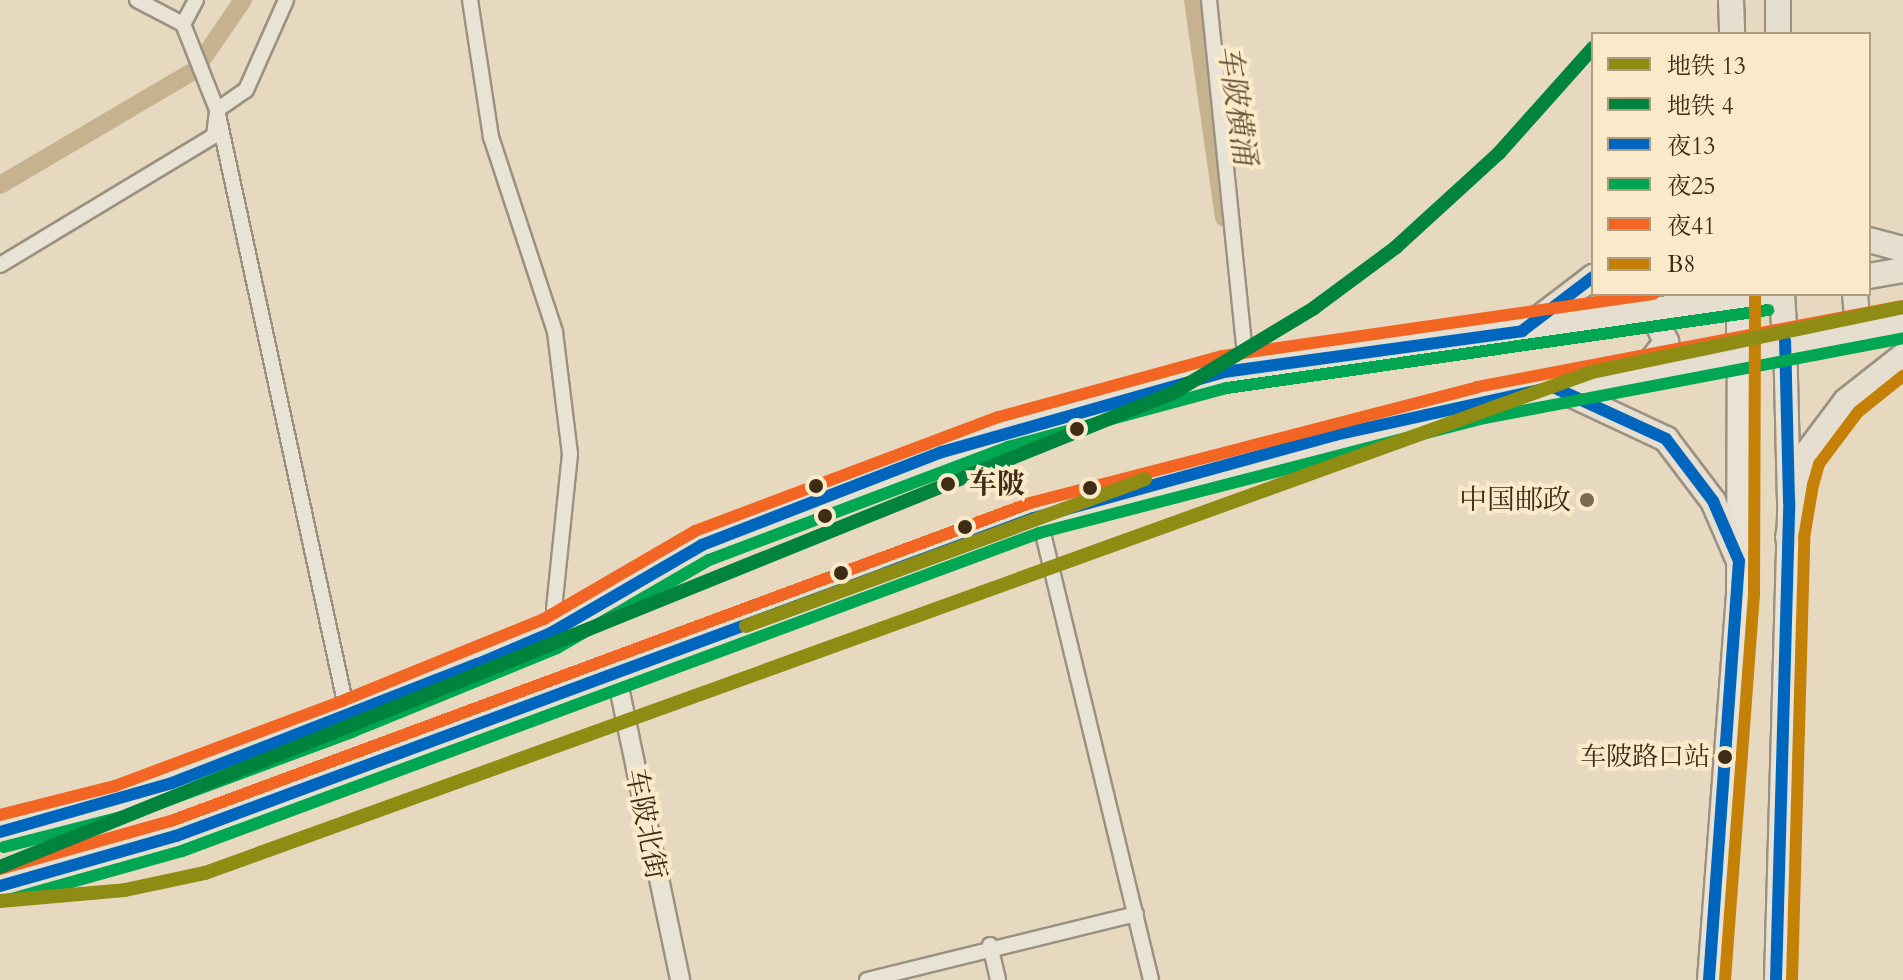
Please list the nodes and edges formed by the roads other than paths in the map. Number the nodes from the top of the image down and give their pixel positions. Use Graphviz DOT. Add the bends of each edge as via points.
graph roads {
  1 [pos="137,0"];
  2 [pos="196,0"];
  3 [pos="286,0"];
  4 [pos="470,0"];
  5 [pos="1209,0"];
  6 [pos="1731,0"];
  7 [pos="1778,0"];
  8 [pos="183,24"];
  9 [pos="1732,32"];
  10 [pos="1778,32"];
  11 [pos="217,110"];
  12 [pos="1871,241"];
  13 [pos="1903,249"];
  14 [pos="0,265"];
  15 [pos="1903,270"];
  16 [pos="1871,276"];
  17 [pos="1591,279"];
  18 [pos="1739,296"];
  19 [pos="1782,296"];
  20 [pos="1855,296"];
  21 [pos="1652,311"];
  22 [pos="1903,322"];
  23 [pos="1868,328"];
  24 [pos="1522,331"];
  25 [pos="1785,341"];
  26 [pos="1244,345"];
  27 [pos="1739,349"];
  28 [pos="1903,356"];
  29 [pos="1646,368"];
  30 [pos="1553,387"];
  31 [pos="1039,517"];
  32 [pos="1788,537"];
  33 [pos="1739,561"];
  34 [pos="562,627"];
  35 [pos="615,668"];
  36 [pos="348,716"];
  37 [pos="0,832"];
  38 [pos="0,886"];
  39 [pos="1136,914"];
  40 [pos="990,945"];
  41 [pos="680,980"];
  42 [pos="867,980"];
  43 [pos="998,980"];
  44 [pos="1151,980"];
  45 [pos="1709,980"];
  46 [pos="1776,980"];
  1 -- 8 [label="street"];
  2 -- 8 [label="street"];
  3 -- 11 [label="street" via="246,90"];
  4 -- 34 [label="street" via="491,137 555,332 570,454 554,609"];
  5 -- 26 [label="street"];
  6 -- 9 [label="main road"];
  7 -- 10 [label="main road"];
  8 -- 11 [label="street"];
  11 -- 14 [label="street" via="214,136"];
  11 -- 36 [label="street"];
  12 -- 13 [label="main road"];
  15 -- 16 [label="main road"];
  17 -- 24 [label="main road"];
  18 -- 21 [label="main road"];
  18 -- 27 [label="main road"];
  19 -- 25 [label="main road"];
  20 -- 23 [label="main road" via="1857,318"];
  21 -- 24 [label="main road"];
  21 -- 29 [label="main road" via="1666,342"];
  22 -- 23 [label="main road"];
  23 -- 25 [label="main road"];
  24 -- 34 [label="main road" via="1224,372 1003,432 702,545"];
  25 -- 27 [label="main road"];
  25 -- 32 [label="main road"];
  27 -- 29 [label="main road"];
  27 -- 33 [label="main road"];
  28 -- 32 [label="main road" via="1846,401 1812,445 1797,481"];
  29 -- 30 [label="main road"];
  30 -- 31 [label="main road" via="1335,435"];
  30 -- 33 [label="main road" via="1666,439 1706,489"];
  31 -- 35 [label="main road"];
  31 -- 39 [label="street"];
  32 -- 46 [label="main road"];
  33 -- 45 [label="main road"];
  34 -- 36 [label="main road"];
  35 -- 38 [label="main road" via="176,836"];
  35 -- 41 [label="street, 车陂北街"];
  36 -- 37 [label="main road" via="120,801"];
  39 -- 40 [label="street"];
  39 -- 44 [label="street"];
  40 -- 42 [label="street"];
  40 -- 43 [label="street"];
}
